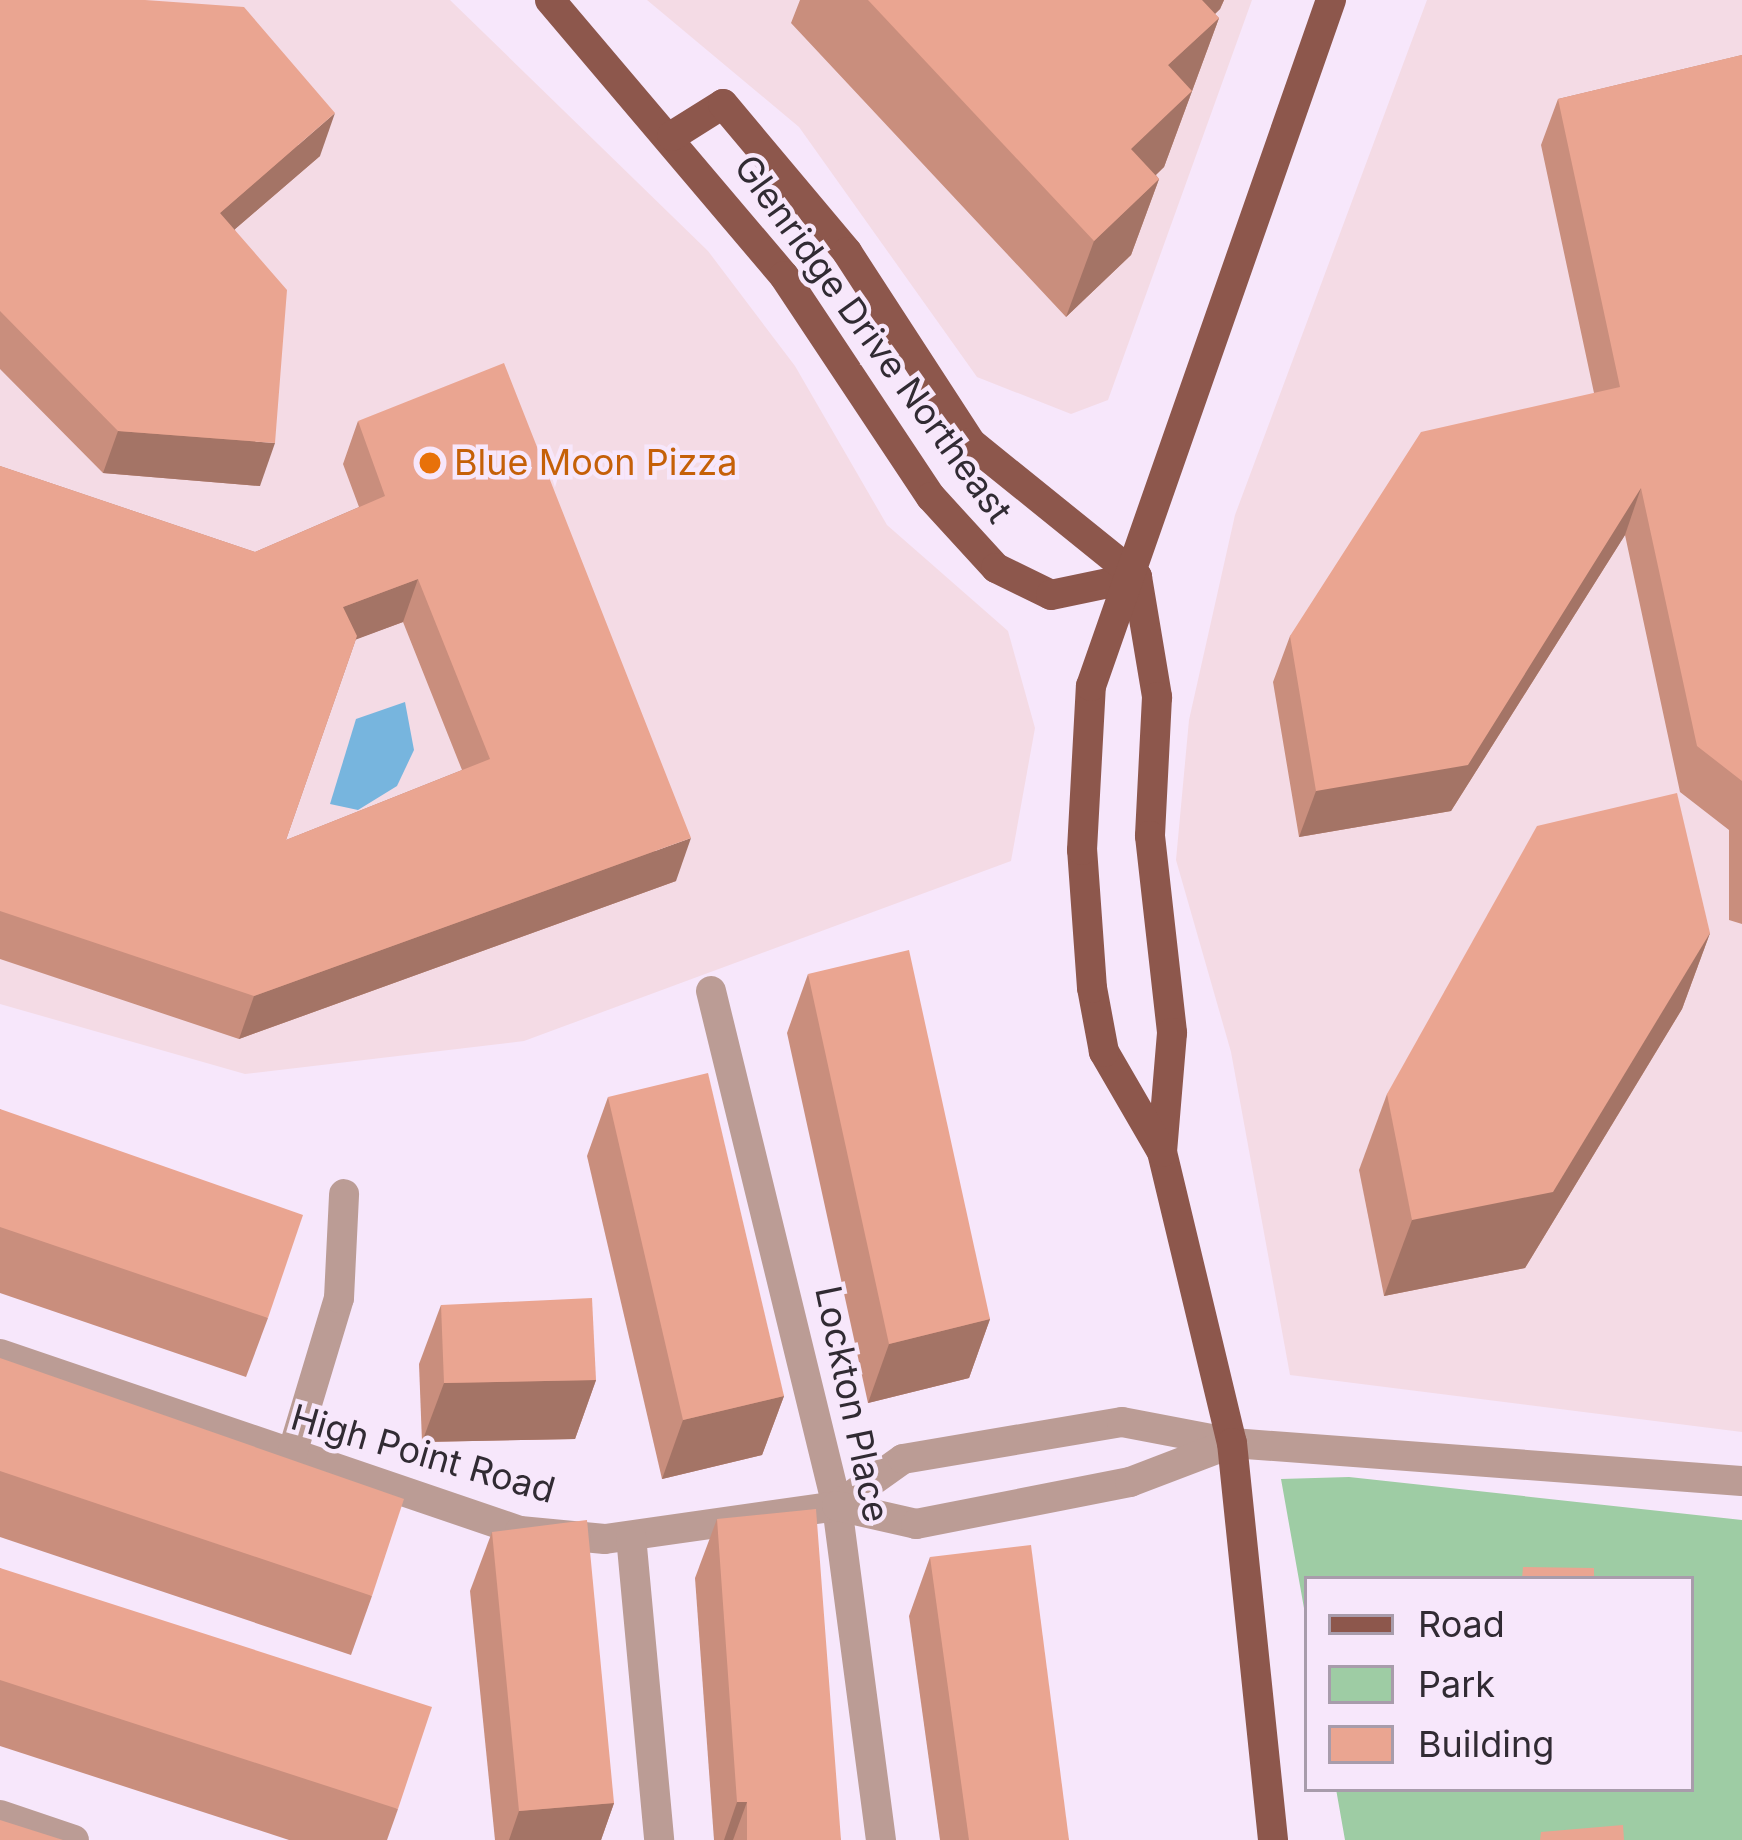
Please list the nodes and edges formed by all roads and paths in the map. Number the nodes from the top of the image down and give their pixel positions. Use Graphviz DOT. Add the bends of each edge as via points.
graph roads {
  1 [pos="550,0"];
  2 [pos="1331,0"];
  3 [pos="672,136"];
  4 [pos="1136,577"];
  5 [pos="711,991"];
  6 [pos="1162,1152"];
  7 [pos="344,1194"];
  8 [pos="0,1354"];
  9 [pos="1232,1443"];
  10 [pos="291,1457"];
  11 [pos="1742,1481"];
  12 [pos="837,1506"];
  13 [pos="631,1536"];
  14 [pos="0,1815"];
  15 [pos="74,1840"];
  16 [pos="659,1840"];
  17 [pos="881,1840"];
  18 [pos="1273,1840"];
  1 -- 3 [label="main road, Glenridge Drive Northeast"];
  2 -- 4 [label="main road"];
  3 -- 4 [label="main road, Glenridge Drive Northeast" via="845,360 931,497 996,568 1051,595"];
  3 -- 4 [label="main road, Glenridge Drive Northeast" via="723,104 847,252 971,443"];
  4 -- 6 [label="main road" via="1157,697 1150,836 1172,1033"];
  4 -- 6 [label="main road" via="1091,686 1084,925 1104,1052"];
  5 -- 12 [label="street, Lockton Place"];
  6 -- 9 [label="main road"];
  7 -- 10 [label="street" via="339,1298"];
  8 -- 10 [label="street, High Point Road"];
  9 -- 11 [label="street"];
  9 -- 12 [label="street, High Point Road" via="1130,1482 916,1524"];
  9 -- 12 [label="street, High Point Road" via="1122,1422 903,1459"];
  9 -- 18 [label="main road"];
  10 -- 13 [label="street, High Point Road" via="520,1532"];
  12 -- 13 [label="street, High Point Road"];
  12 -- 17 [label="street, Lockton Place"];
  13 -- 16 [label="street"];
  14 -- 15 [label="street"];
}
